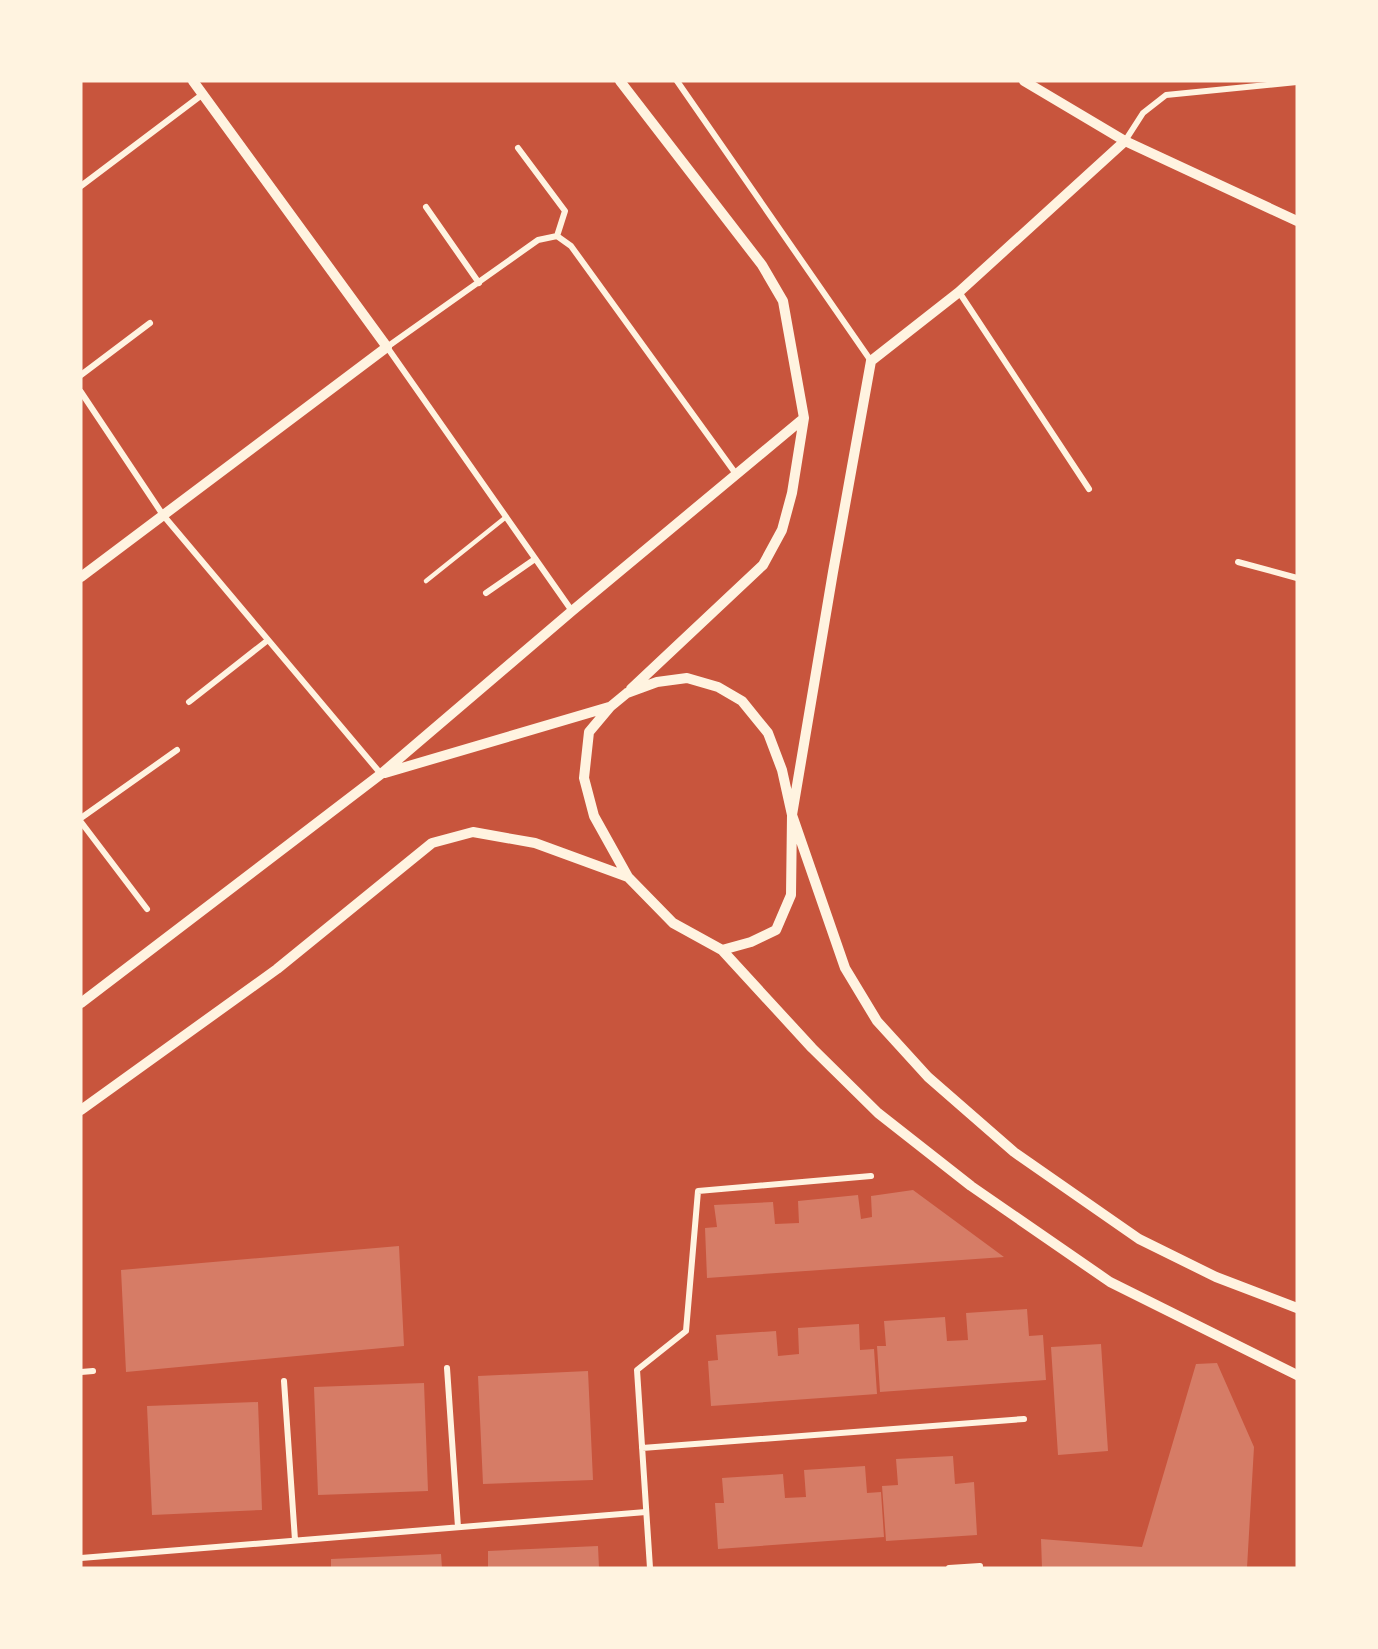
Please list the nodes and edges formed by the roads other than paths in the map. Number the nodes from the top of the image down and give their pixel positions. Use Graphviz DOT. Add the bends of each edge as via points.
graph roads {
  1 [pos="193,81"];
  2 [pos="620,81"];
  3 [pos="677,81"];
  4 [pos="1024,81"];
  5 [pos="1297,82"];
  6 [pos="1232,84"];
  7 [pos="203,94"];
  8 [pos="1125,141"];
  9 [pos="518,148"];
  10 [pos="81,186"];
  11 [pos="426,207"];
  12 [pos="1297,221"];
  13 [pos="557,236"];
  14 [pos="479,283"];
  15 [pos="958,292"];
  16 [pos="150,323"];
  17 [pos="387,347"];
  18 [pos="871,361"];
  19 [pos="81,375"];
  20 [pos="81,392"];
  21 [pos="804,418"];
  22 [pos="736,474"];
  23 [pos="1089,489"];
  24 [pos="163,516"];
  25 [pos="506,517"];
  26 [pos="535,558"];
  27 [pos="1239,562"];
  28 [pos="81,578"];
  29 [pos="1297,579"];
  30 [pos="426,581"];
  31 [pos="486,593"];
  32 [pos="572,611"];
  33 [pos="268,640"];
  34 [pos="627,693"];
  35 [pos="189,702"];
  36 [pos="610,706"];
  37 [pos="177,750"];
  38 [pos="381,774"];
  39 [pos="792,815"];
  40 [pos="81,820"];
  41 [pos="628,877"];
  42 [pos="147,909"];
  43 [pos="722,950"];
  44 [pos="81,1003"];
  45 [pos="81,1110"];
  46 [pos="871,1176"];
  47 [pos="1297,1308"];
  48 [pos="447,1368"];
  49 [pos="93,1371"];
  50 [pos="81,1372"];
  51 [pos="1297,1375"];
  52 [pos="284,1381"];
  53 [pos="1024,1419"];
  54 [pos="642,1448"];
  55 [pos="646,1512"];
  56 [pos="458,1527"];
  57 [pos="295,1540"];
  58 [pos="81,1558"];
  59 [pos="980,1566"];
  60 [pos="650,1568"];
  61 [pos="949,1568"];
  1 -- 7 [label="street"];
  2 -- 21 [label="street" via="762,265 783,301"];
  3 -- 18 [label="street"];
  4 -- 8 [label="street"];
  5 -- 6 [label="street"];
  6 -- 8 [label="street" via="1166,95 1143,113"];
  7 -- 10 [label="street"];
  7 -- 17 [label="street"];
  8 -- 12 [label="street"];
  8 -- 15 [label="street"];
  9 -- 13 [label="street" via="565,211"];
  11 -- 14 [label="street"];
  13 -- 14 [label="street" via="538,240"];
  13 -- 22 [label="street" via="571,246"];
  14 -- 17 [label="street"];
  15 -- 18 [label="street"];
  15 -- 23 [label="street"];
  16 -- 19 [label="street"];
  17 -- 24 [label="street"];
  17 -- 25 [label="street"];
  18 -- 39 [label="street"];
  20 -- 24 [label="street"];
  21 -- 22 [label="street"];
  21 -- 34 [label="street" via="782,530 763,565"];
  22 -- 32 [label="street"];
  24 -- 28 [label="street"];
  24 -- 33 [label="street"];
  25 -- 26 [label="street"];
  25 -- 30 [label="lane"];
  26 -- 31 [label="street"];
  26 -- 32 [label="street"];
  27 -- 29 [label="street"];
  32 -- 38 [label="street"];
  33 -- 35 [label="street"];
  33 -- 38 [label="street"];
  34 -- 36 [label="street"];
  34 -- 39 [label="street" via="657,682 687,678 718,687 742,701 768,733 782,770"];
  36 -- 38 [label="street"];
  36 -- 41 [label="street" via="589,732 584,778 594,816"];
  37 -- 40 [label="street"];
  38 -- 44 [label="street"];
  39 -- 43 [label="street" via="790,895 776,930"];
  39 -- 47 [label="street" via="845,968 877,1021 928,1077 1014,1152 1139,1239 1216,1277"];
  40 -- 42 [label="street"];
  41 -- 43 [label="street" via="673,923"];
  41 -- 45 [label="street" via="535,843 473,832 432,843 277,969"];
  43 -- 51 [label="street" via="878,1113 971,1186 1110,1282"];
  46 -- 54 [label="street" via="698,1191 686,1331 637,1370"];
  48 -- 56 [label="street"];
  49 -- 50 [label="street"];
  52 -- 57 [label="street"];
  53 -- 54 [label="street"];
  54 -- 55 [label="street"];
  55 -- 56 [label="street"];
  55 -- 60 [label="street"];
  56 -- 57 [label="street"];
  57 -- 58 [label="street"];
  59 -- 61 [label="street"];
}
